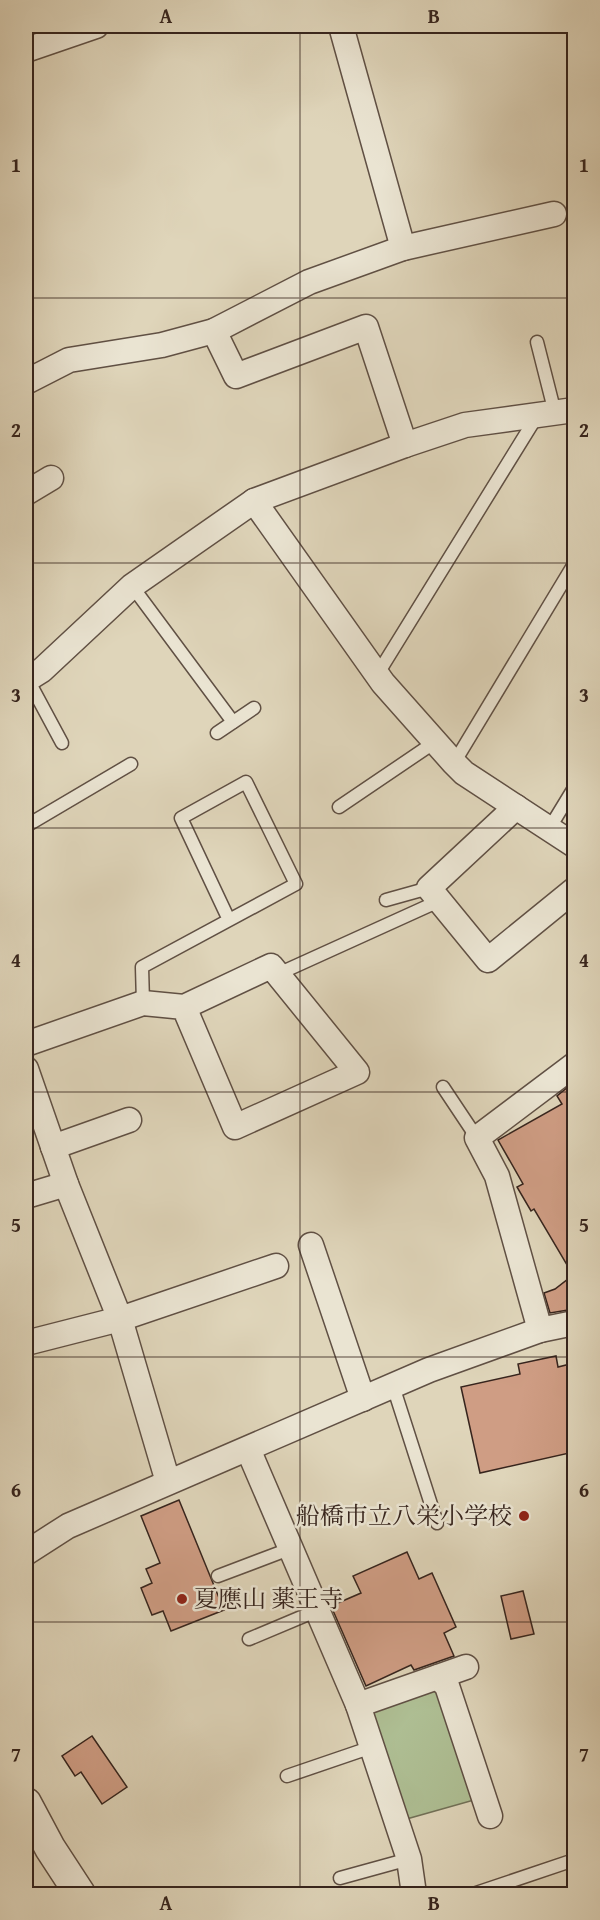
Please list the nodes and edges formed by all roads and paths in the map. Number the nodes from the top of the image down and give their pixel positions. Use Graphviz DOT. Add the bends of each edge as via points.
graph roads {
  1 [pos="96,26"];
  2 [pos="341,26"];
  3 [pos="26,50"];
  4 [pos="554,214"];
  5 [pos="402,248"];
  6 [pos="214,331"];
  7 [pos="537,342"];
  8 [pos="26,382"];
  9 [pos="556,413"];
  10 [pos="405,445"];
  11 [pos="51,478"];
  12 [pos="26,493"];
  13 [pos="254,501"];
  14 [pos="574,564"];
  15 [pos="132,586"];
  16 [pos="377,675"];
  17 [pos="26,678"];
  18 [pos="254,708"];
  19 [pos="234,722"];
  20 [pos="217,733"];
  21 [pos="435,742"];
  22 [pos="62,743"];
  23 [pos="454,763"];
  24 [pos="131,764"];
  25 [pos="574,788"];
  26 [pos="339,807"];
  27 [pos="516,807"];
  28 [pos="26,825"];
  29 [pos="549,829"];
  30 [pos="574,845"];
  31 [pos="574,890"];
  32 [pos="434,895"];
  33 [pos="386,900"];
  34 [pos="229,920"];
  35 [pos="278,974"];
  36 [pos="143,1003"];
  37 [pos="184,1007"];
  38 [pos="26,1044"];
  39 [pos="574,1065"];
  40 [pos="26,1069"];
  41 [pos="443,1087"];
  42 [pos="129,1120"];
  43 [pos="477,1137"];
  44 [pos="53,1147"];
  45 [pos="66,1184"];
  46 [pos="26,1196"];
  47 [pos="311,1245"];
  48 [pos="276,1266"];
  49 [pos="574,1289"];
  50 [pos="573,1313"];
  51 [pos="120,1319"];
  52 [pos="540,1330"];
  53 [pos="26,1343"];
  54 [pos="393,1386"];
  55 [pos="363,1399"];
  56 [pos="248,1449"];
  57 [pos="168,1482"];
  58 [pos="437,1523"];
  59 [pos="291,1548"];
  60 [pos="26,1553"];
  61 [pos="218,1576"];
  62 [pos="318,1610"];
  63 [pos="249,1639"];
  64 [pos="466,1667"];
  65 [pos="438,1677"];
  66 [pos="358,1705"];
  67 [pos="372,1747"];
  68 [pos="287,1776"];
  69 [pos="26,1803"];
  70 [pos="490,1816"];
  71 [pos="409,1859"];
  72 [pos="574,1860"];
  73 [pos="340,1878"];
  74 [pos="80,1894"];
  75 [pos="414,1894"];
  76 [pos="473,1894"];
  1 -- 3 [label="street"];
  2 -- 5 [label="street"];
  4 -- 5 [label="street"];
  5 -- 6 [label="street" via="309,282"];
  6 -- 8 [label="street" via="162,345 69,360"];
  6 -- 10 [label="street" via="236,376 366,327"];
  7 -- 9 [label="lane"];
  9 -- 10 [label="street" via="465,425"];
  9 -- 16 [label="lane"];
  10 -- 13 [label="street"];
  11 -- 12 [label="street"];
  13 -- 15 [label="street"];
  13 -- 16 [label="street"];
  14 -- 23 [label="lane"];
  15 -- 17 [label="street" via="42,670"];
  15 -- 19 [label="lane"];
  16 -- 21 [label="street"];
  17 -- 22 [label="lane"];
  18 -- 19 [label="lane"];
  19 -- 20 [label="lane"];
  21 -- 23 [label="street"];
  21 -- 26 [label="lane"];
  23 -- 27 [label="street"];
  24 -- 28 [label="lane"];
  25 -- 29 [label="lane"];
  27 -- 29 [label="street"];
  27 -- 32 [label="street"];
  29 -- 30 [label="street"];
  31 -- 32 [label="street" via="488,960"];
  32 -- 33 [label="lane"];
  32 -- 35 [label="lane"];
  34 -- 34 [label="lane" via="181,818 246,782 296,884"];
  34 -- 36 [label="lane" via="142,967"];
  35 -- 37 [label="street" via="271,966"];
  35 -- 37 [label="street" via="357,1072 235,1127"];
  36 -- 37 [label="street"];
  36 -- 38 [label="street"];
  39 -- 43 [label="street"];
  40 -- 44 [label="street"];
  41 -- 43 [label="lane"];
  42 -- 44 [label="street"];
  43 -- 52 [label="street" via="497,1176"];
  44 -- 45 [label="street"];
  45 -- 46 [label="street"];
  45 -- 51 [label="street"];
  47 -- 55 [label="street"];
  48 -- 51 [label="street"];
  49 -- 50 [label="path" via="570,1293"];
  50 -- 52 [label="street"];
  51 -- 53 [label="street"];
  51 -- 57 [label="street"];
  52 -- 54 [label="street"];
  54 -- 55 [label="street"];
  54 -- 58 [label="lane"];
  55 -- 56 [label="street"];
  56 -- 57 [label="street"];
  56 -- 59 [label="street"];
  57 -- 60 [label="street" via="68,1526"];
  59 -- 61 [label="lane"];
  59 -- 62 [label="street"];
  62 -- 63 [label="lane"];
  62 -- 66 [label="street"];
  64 -- 65 [label="street"];
  65 -- 66 [label="street"];
  65 -- 70 [label="street" via="447,1686"];
  66 -- 67 [label="street"];
  67 -- 68 [label="lane"];
  67 -- 71 [label="street"];
  69 -- 74 [label="street"];
  71 -- 73 [label="lane"];
  71 -- 75 [label="street"];
  72 -- 76 [label="lane"];
}
